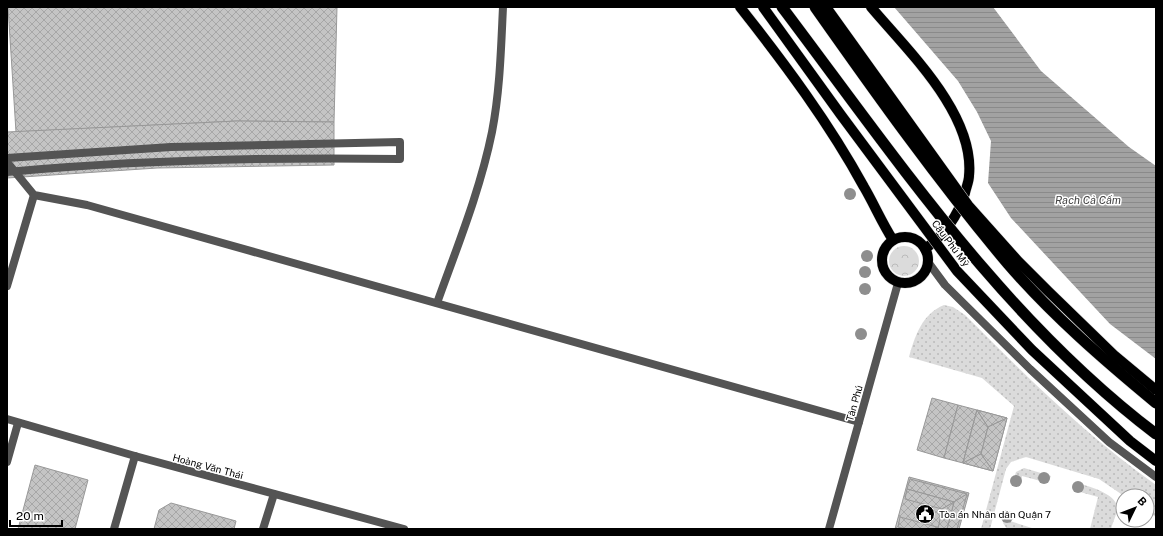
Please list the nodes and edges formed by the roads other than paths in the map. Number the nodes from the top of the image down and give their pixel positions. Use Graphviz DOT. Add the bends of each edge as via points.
graph roads {
  1 [pos="503,7"];
  2 [pos="740,7"];
  3 [pos="764,7"];
  4 [pos="782,7"];
  5 [pos="815,7"];
  6 [pos="826,7"];
  7 [pos="871,7"];
  8 [pos="7,158"];
  9 [pos="7,162"];
  10 [pos="10,172"];
  11 [pos="34,195"];
  12 [pos="893,240"];
  13 [pos="925,249"];
  14 [pos="928,262"];
  15 [pos="898,283"];
  16 [pos="7,286"];
  17 [pos="437,303"];
  18 [pos="1156,390"];
  19 [pos="1156,403"];
  20 [pos="7,419"];
  21 [pos="859,422"];
  22 [pos="18,423"];
  23 [pos="1156,434"];
  24 [pos="135,456"];
  25 [pos="1156,461"];
  26 [pos="7,462"];
  27 [pos="1156,477"];
  28 [pos="274,494"];
  29 [pos="114,529"];
  30 [pos="264,529"];
  31 [pos="404,529"];
  32 [pos="829,529"];
  1 -- 17 [label="street" via="500,64 492,131 478,186"];
  2 -- 12 [label="main road" via="825,124"];
  3 -- 25 [label="main road, Cầu Phú Mỹ, bridge" via="957,271 1032,350 1130,441"];
  4 -- 23 [label="highway, Cầu Phú Mỹ, bridge" via="932,206 996,283 1047,339"];
  5 -- 19 [label="highway, bridge" via="913,144 1008,265 1071,329"];
  6 -- 18 [label="main road, bridge" via="968,205 1048,291 1114,355"];
  7 -- 13 [label="main road" via="945,97 964,136 969,176 962,202 948,228 938,240"];
  8 -- 10 [label="street" via="171,147 400,142 400,159 208,161"];
  9 -- 10 [label="street"];
  10 -- 11 [label="street"];
  11 -- 16 [label="street"];
  11 -- 17 [label="street" via="87,205"];
  12 -- 13 [label="main road" via="908,237"];
  12 -- 15 [label="main road" via="884,251 882,259 886,274"];
  13 -- 14 [label="main road"];
  14 -- 15 [label="main road" via="924,274 919,279"];
  14 -- 27 [label="street" via="945,285 1030,369 1109,442"];
  15 -- 21 [label="street, Tân Phú"];
  17 -- 21 [label="street"];
  20 -- 22 [label="street, Hoàng Văn Thái"];
  21 -- 32 [label="street, Tân Phú"];
  22 -- 24 [label="street, Hoàng Văn Thái"];
  22 -- 26 [label="street"];
  24 -- 28 [label="street, Hoàng Văn Thái"];
  24 -- 29 [label="street"];
  28 -- 30 [label="street"];
  28 -- 31 [label="street, Hoàng Văn Thái"];
}
